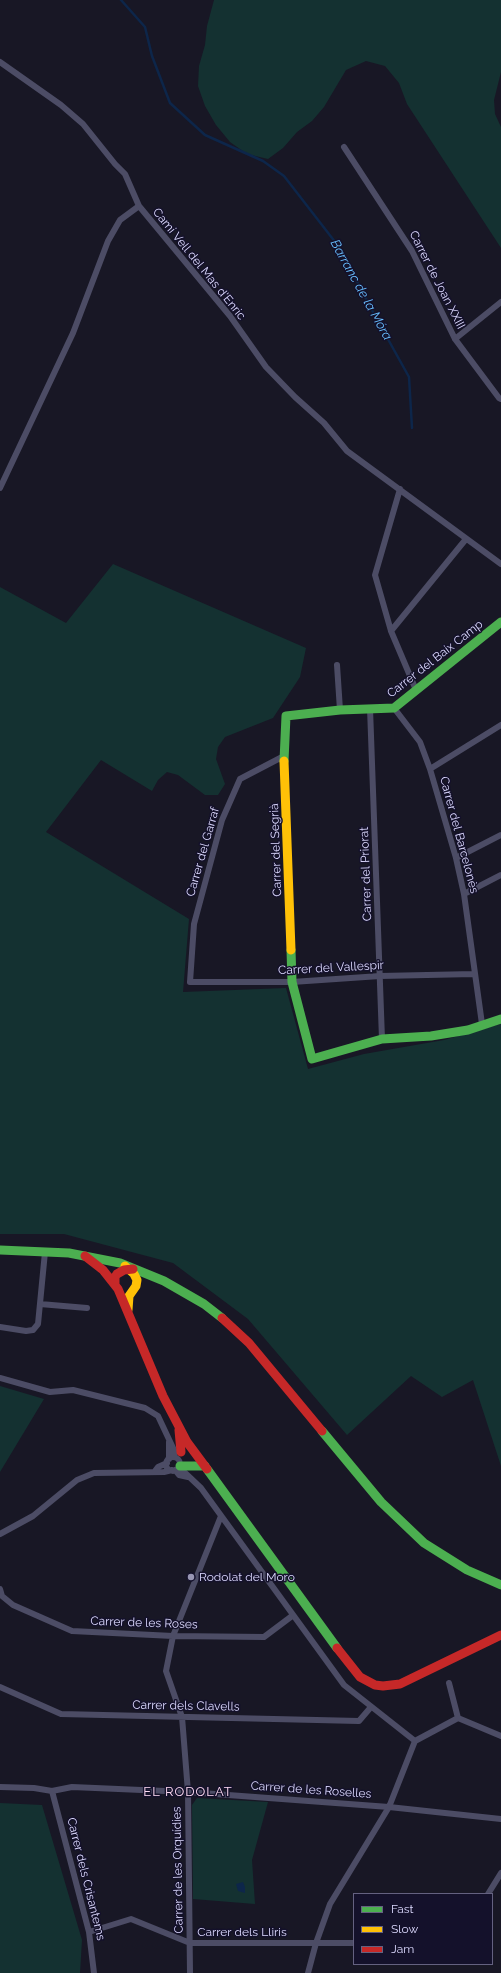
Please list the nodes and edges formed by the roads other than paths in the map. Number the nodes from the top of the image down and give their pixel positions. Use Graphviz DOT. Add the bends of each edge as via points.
graph roads {
  1 [pos="0,62"];
  2 [pos="344,147"];
  3 [pos="138,206"];
  4 [pos="501,302"];
  5 [pos="455,339"];
  6 [pos="501,399"];
  7 [pos="0,488"];
  8 [pos="400,489"];
  9 [pos="466,539"];
  10 [pos="501,564"];
  11 [pos="501,622"];
  12 [pos="391,631"];
  13 [pos="337,665"];
  14 [pos="416,690"];
  15 [pos="370,708"];
  16 [pos="394,708"];
  17 [pos="340,710"];
  18 [pos="286,716"];
  19 [pos="501,725"];
  20 [pos="284,756"];
  21 [pos="430,769"];
  22 [pos="501,835"];
  23 [pos="456,858"];
  24 [pos="501,875"];
  25 [pos="464,894"];
  26 [pos="474,974"];
  27 [pos="380,976"];
  28 [pos="190,982"];
  29 [pos="292,982"];
  30 [pos="501,1019"];
  31 [pos="482,1024"];
  32 [pos="382,1039"];
  33 [pos="0,1250"];
  34 [pos="45,1252"];
  35 [pos="85,1256"];
  36 [pos="120,1263"];
  37 [pos="128,1269"];
  38 [pos="140,1270"];
  39 [pos="164,1281"];
  40 [pos="117,1287"];
  41 [pos="134,1287"];
  42 [pos="40,1304"];
  43 [pos="86,1308"];
  44 [pos="128,1310"];
  45 [pos="0,1327"];
  46 [pos="0,1378"];
  47 [pos="179,1428"];
  48 [pos="194,1451"];
  49 [pos="176,1463"];
  50 [pos="204,1466"];
  51 [pos="221,1516"];
  52 [pos="0,1534"];
  53 [pos="499,1585"];
  54 [pos="0,1589"];
  55 [pos="292,1616"];
  56 [pos="500,1635"];
  57 [pos="173,1636"];
  58 [pos="449,1682"];
  59 [pos="0,1687"];
  60 [pos="371,1706"];
  61 [pos="182,1717"];
  62 [pos="458,1718"];
  63 [pos="501,1736"];
  64 [pos="415,1742"];
  65 [pos="0,1787"];
  66 [pos="52,1791"];
  67 [pos="188,1792"];
  68 [pos="389,1807"];
  69 [pos="501,1819"];
  70 [pos="501,1873"];
  71 [pos="489,1893"];
  72 [pos="89,1932"];
  73 [pos="190,1943"];
  74 [pos="316,1943"];
  75 [pos="353,1943"];
  76 [pos="94,1973"];
  77 [pos="190,1973"];
  78 [pos="308,1973"];
  1 -- 3 [label="street" via="83,124 125,174"];
  2 -- 5 [label="street, Carrer de Joan XXIII" via="412,251"];
  3 -- 7 [label="street, Camí Vell del Mas d'Enric" via="120,220 108,241 74,333"];
  3 -- 8 [label="street, Camí Vell del Mas d'Enric" via="230,316 266,367 324,423 347,451"];
  4 -- 5 [label="street"];
  5 -- 6 [label="street, Carrer de Joan XXIII"];
  8 -- 9 [label="street, Camí Vell del Mas d'Enric"];
  8 -- 12 [label="street" via="375,575"];
  9 -- 10 [label="street, Camí Vell del Mas d'Enric"];
  9 -- 12 [label="street"];
  11 -- 14 [label="main road, Carrer del Baix Camp"];
  12 -- 14 [label="street"];
  13 -- 17 [label="street"];
  14 -- 16 [label="main road, Carrer del Baix Camp"];
  15 -- 16 [label="main road, Carrer del Baix Camp"];
  15 -- 17 [label="main road, Carrer del Baix Camp"];
  15 -- 27 [label="street, Carrer del Priorat"];
  16 -- 21 [label="street, Carrer del Barcelonès" via="420,742"];
  17 -- 18 [label="main road, Carrer del Baix Camp"];
  18 -- 20 [label="main road, Carrer del Segrià"];
  19 -- 21 [label="street"];
  20 -- 28 [label="street, Carrer del Garraf" via="240,779 222,820 194,924"];
  20 -- 29 [label="main road, Carrer del Segrià"];
  21 -- 23 [label="street, Carrer del Barcelonès"];
  22 -- 23 [label="street"];
  23 -- 25 [label="street, Carrer del Barcelonès"];
  24 -- 25 [label="street"];
  25 -- 26 [label="street, Carrer del Barcelonès"];
  26 -- 27 [label="street, Carrer del Vallespir"];
  26 -- 31 [label="street, Carrer del Barcelonès"];
  27 -- 29 [label="street, Carrer del Vallespir"];
  27 -- 32 [label="street, Carrer del Priorat"];
  28 -- 29 [label="street, Carrer del Vallespir"];
  29 -- 32 [label="main road, Carrer del Segrià" via="312,1058"];
  30 -- 31 [label="main road"];
  31 -- 32 [label="main road" via="468,1030 438,1035"];
  33 -- 34 [label="main road"];
  34 -- 35 [label="main road"];
  34 -- 42 [label="street"];
  35 -- 36 [label="main road"];
  35 -- 40 [label="main road" via="103,1270"];
  36 -- 37 [label="main road"];
  36 -- 38 [label="main road"];
  37 -- 38 [label="main road"];
  37 -- 40 [label="main road" via="117,1274"];
  37 -- 41 [label="main road" via="134,1274"];
  38 -- 39 [label="main road"];
  39 -- 41 [label="main road" via="147,1280"];
  39 -- 53 [label="main road" via="204,1304 249,1343 381,1502 406,1527 448,1559"];
  40 -- 41 [label="main road" via="128,1292"];
  40 -- 44 [label="main road"];
  41 -- 44 [label="main road" via="129,1296"];
  42 -- 43 [label="street"];
  42 -- 45 [label="street" via="38,1324 33,1330"];
  44 -- 47 [label="main road"];
  46 -- 49 [label="street" via="50,1392 73,1390 145,1408 158,1416 174,1450"];
  47 -- 48 [label="main road"];
  47 -- 49 [label="main road"];
  48 -- 49 [label="main road"];
  48 -- 49 [label="main road"];
  48 -- 50 [label="main road"];
  49 -- 50 [label="main road"];
  49 -- 51 [label="street" via="179,1475 188,1477 201,1488"];
  49 -- 52 [label="street" via="155,1471 94,1473 77,1480 33,1516"];
  50 -- 56 [label="main road" via="340,1652 353,1669 368,1681 383,1686 400,1684"];
  51 -- 55 [label="street"];
  51 -- 57 [label="street, Carrer de les Orquídies"];
  54 -- 57 [label="street, Carrer de les Roses" via="2,1596 13,1605 72,1631"];
  55 -- 57 [label="street, Carrer de les Roses" via="264,1637"];
  55 -- 60 [label="street" via="344,1685"];
  57 -- 61 [label="street, Carrer de les Orquídies" via="166,1671"];
  58 -- 62 [label="street"];
  59 -- 61 [label="street, Carrer dels Clavells" via="61,1714"];
  60 -- 61 [label="street, Carrer dels Clavells" via="359,1721"];
  60 -- 64 [label="street"];
  61 -- 67 [label="street, Carrer de les Orquídies"];
  62 -- 63 [label="street"];
  62 -- 64 [label="street"];
  64 -- 68 [label="street"];
  65 -- 66 [label="street, Carrer de les Roselles"];
  66 -- 67 [label="street, Carrer de les Roselles" via="72,1787"];
  66 -- 72 [label="street, Carrer dels Crisantems"];
  67 -- 68 [label="street, Carrer de les Roselles"];
  67 -- 73 [label="street, Carrer de les Orquídies"];
  68 -- 69 [label="street, Carrer de les Roselles"];
  68 -- 74 [label="street" via="330,1904"];
  70 -- 71 [label="street"];
  72 -- 73 [label="street, Carrer dels Lliris" via="131,1919"];
  72 -- 76 [label="street, Carrer dels Crisantems"];
  73 -- 74 [label="street, Carrer dels Lliris"];
  73 -- 77 [label="street, Carrer de les Orquídies"];
  74 -- 75 [label="street, Carrer dels Lliris"];
  74 -- 78 [label="street"];
}
